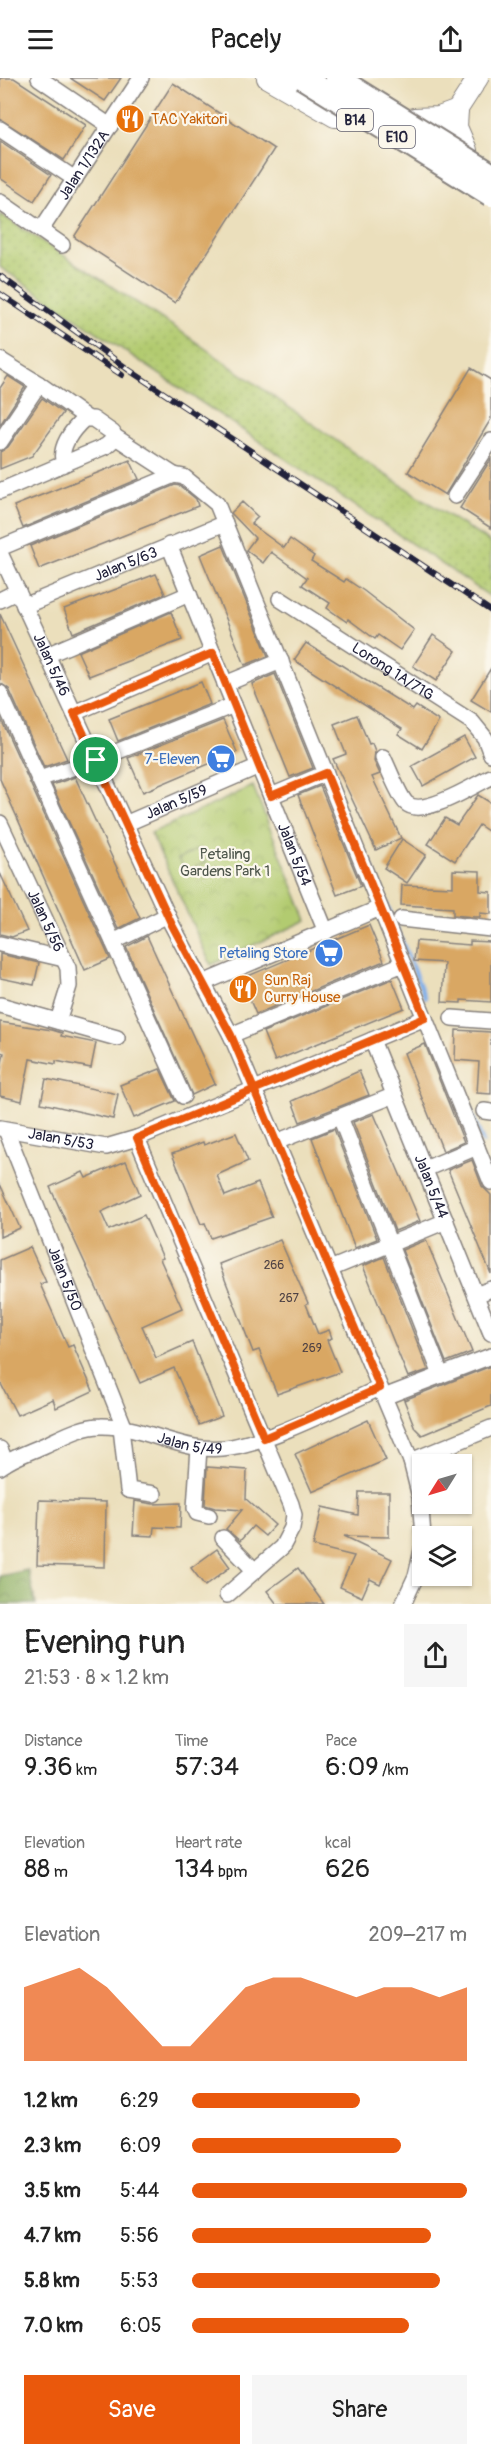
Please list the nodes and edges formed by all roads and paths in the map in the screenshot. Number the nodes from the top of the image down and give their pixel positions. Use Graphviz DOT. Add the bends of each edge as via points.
graph roads {
  1 [pos="39,78"];
  2 [pos="141,78"];
  3 [pos="267,78"];
  4 [pos="286,78"];
  5 [pos="303,78"];
  6 [pos="337,78"];
  7 [pos="349,78"];
  8 [pos="478,78"];
  9 [pos="458,110"];
  10 [pos="350,117"];
  11 [pos="414,118"];
  12 [pos="110,126"];
  13 [pos="0,129"];
  14 [pos="442,134"];
  15 [pos="467,150"];
  16 [pos="423,162"];
  17 [pos="491,165"];
  18 [pos="491,174"];
  19 [pos="75,179"];
  20 [pos="491,195"];
  21 [pos="0,202"];
  22 [pos="491,204"];
  23 [pos="41,230"];
  24 [pos="62,245"];
  25 [pos="0,360"];
  26 [pos="39,384"];
  27 [pos="87,418"];
  28 [pos="114,436"];
  29 [pos="491,441"];
  30 [pos="0,442"];
  31 [pos="64,464"];
  32 [pos="174,475"];
  33 [pos="0,491"];
  34 [pos="455,496"];
  35 [pos="225,523"];
  36 [pos="169,545"];
  37 [pos="0,548"];
  38 [pos="0,553"];
  39 [pos="189,594"];
  40 [pos="21,598"];
  41 [pos="280,599"];
  42 [pos="0,600"];
  43 [pos="213,653"];
  44 [pos="47,655"];
  45 [pos="281,661"];
  46 [pos="225,684"];
  47 [pos="0,693"];
  48 [pos="234,705"];
  49 [pos="74,713"];
  50 [pos="491,754"];
  51 [pos="383,757"];
  52 [pos="96,760"];
  53 [pos="259,766"];
  54 [pos="326,773"];
  55 [pos="491,777"];
  56 [pos="39,779"];
  57 [pos="271,796"];
  58 [pos="0,823"];
  59 [pos="125,824"];
  60 [pos="380,908"];
  61 [pos="168,915"];
  62 [pos="401,919"];
  63 [pos="491,929"];
  64 [pos="326,932"];
  65 [pos="113,942"];
  66 [pos="0,944"];
  67 [pos="64,959"];
  68 [pos="403,964"];
  69 [pos="203,983"];
  70 [pos="0,1005"];
  71 [pos="425,1018"];
  72 [pos="452,1018"];
  73 [pos="58,1021"];
  74 [pos="491,1021"];
  75 [pos="231,1035"];
  76 [pos="117,1038"];
  77 [pos="372,1040"];
  78 [pos="254,1090"];
  79 [pos="395,1095"];
  80 [pos="183,1096"];
  81 [pos="340,1117"];
  82 [pos="3,1129"];
  83 [pos="137,1138"];
  84 [pos="276,1142"];
  85 [pos="477,1147"];
  86 [pos="425,1169"];
  87 [pos="491,1182"];
  88 [pos="446,1221"];
  89 [pos="391,1244"];
  90 [pos="330,1269"];
  91 [pos="491,1289"];
  92 [pos="476,1295"];
  93 [pos="491,1333"];
  94 [pos="491,1356"];
  95 [pos="441,1375"];
  96 [pos="382,1392"];
  97 [pos="491,1428"];
  98 [pos="123,1429"];
  99 [pos="264,1438"];
  100 [pos="199,1448"];
  101 [pos="2,1460"];
  102 [pos="411,1461"];
  103 [pos="154,1494"];
  104 [pos="209,1516"];
  105 [pos="422,1526"];
  106 [pos="223,1538"];
  107 [pos="255,1571"];
  108 [pos="412,1585"];
  109 [pos="227,1595"];
  110 [pos="403,1604"];
  1 -- 12 [label="street"];
  2 -- 12 [label="street, Jalan 1/132A"];
  3 -- 10 [label="main road" via="335,117"];
  4 -- 10 [label="main road, B14"];
  5 -- 20 [label="highway, E10, bridge"];
  6 -- 18 [label="highway, E10, bridge"];
  7 -- 11 [label="main road, B14"];
  8 -- 9 [label="main road"];
  9 -- 11 [label="main road" via="439,117"];
  9 -- 14 [label="main road"];
  9 -- 15 [label="main road" via="457,127"];
  10 -- 16 [label="main road, B14"];
  11 -- 14 [label="main road, B14"];
  12 -- 19 [label="street, Jalan 1/132A"];
  13 -- 19 [label="street"];
  14 -- 15 [label="main road, B14"];
  14 -- 16 [label="main road"];
  15 -- 17 [label="main road, B14"];
  16 -- 22 [label="main road, B14"];
  19 -- 23 [label="street, Jalan 1/132A"];
  21 -- 23 [label="street"];
  23 -- 24 [label="street"];
  25 -- 26 [label="street"];
  26 -- 27 [label="street"];
  26 -- 30 [label="street"];
  27 -- 28 [label="street" via="108,428"];
  27 -- 31 [label="street" via="63,446"];
  28 -- 31 [label="street" via="106,446"];
  28 -- 32 [label="street"];
  29 -- 34 [label="street"];
  31 -- 33 [label="street"];
  32 -- 35 [label="street" via="184,477 217,504"];
  32 -- 37 [label="street"];
  35 -- 36 [label="street, Jalan 5/63"];
  35 -- 45 [label="street"];
  36 -- 39 [label="street, Jalan 5/54"];
  36 -- 40 [label="street, Jalan 5/63"];
  38 -- 40 [label="street, Jalan 5/46"];
  39 -- 43 [label="street, Jalan 5/54"];
  39 -- 44 [label="street"];
  40 -- 42 [label="street, Jalan 5/63"];
  40 -- 44 [label="street, Jalan 5/46"];
  41 -- 50 [label="street, Lorong 1A/71G" via="472,722 485,738"];
  43 -- 46 [label="street, Jalan 5/54"];
  43 -- 49 [label="street"];
  44 -- 49 [label="street, Jalan 5/46"];
  45 -- 46 [label="street"];
  45 -- 54 [label="street"];
  46 -- 48 [label="street, Jalan 5/54"];
  47 -- 56 [label="street"];
  48 -- 52 [label="street"];
  48 -- 53 [label="street, Jalan 5/54"];
  49 -- 52 [label="street, Jalan 5/46"];
  51 -- 55 [label="street" via="406,803 416,808 429,807"];
  52 -- 56 [label="street"];
  52 -- 59 [label="street, Jalan 5/46"];
  53 -- 57 [label="street, Jalan 5/54"];
  53 -- 59 [label="street, Jalan 5/59"];
  54 -- 57 [label="street"];
  54 -- 60 [label="street"];
  56 -- 65 [label="street"];
  57 -- 64 [label="street, Jalan 5/54"];
  58 -- 67 [label="street, Jalan 5/56"];
  59 -- 61 [label="street, Jalan 5/46"];
  60 -- 64 [label="street"];
  60 -- 68 [label="street"];
  61 -- 65 [label="street"];
  61 -- 69 [label="street, Jalan 5/46"];
  62 -- 63 [label="street"];
  64 -- 69 [label="street"];
  65 -- 80 [label="street"];
  66 -- 67 [label="street"];
  67 -- 73 [label="street, Jalan 5/56" via="70,977"];
  68 -- 71 [label="street"];
  68 -- 75 [label="street"];
  69 -- 75 [label="street, Jalan 5/46"];
  70 -- 73 [label="street"];
  71 -- 77 [label="street, Jalan 5/53"];
  71 -- 85 [label="street"];
  72 -- 74 [label="street"];
  73 -- 76 [label="street"];
  75 -- 78 [label="street, Jalan 5/46"];
  77 -- 78 [label="street, Jalan 5/53"];
  77 -- 79 [label="street, Jalan 5/44"];
  78 -- 83 [label="street, Jalan 5/53"];
  78 -- 84 [label="street, Jalan 5/46"];
  79 -- 81 [label="street"];
  79 -- 86 [label="street, Jalan 5/44"];
  81 -- 84 [label="street"];
  81 -- 89 [label="street"];
  82 -- 83 [label="street, Jalan 5/53" via="106,1147"];
  82 -- 98 [label="street, Jalan 5/50"];
  83 -- 99 [label="street"];
  84 -- 90 [label="street, Jalan 5/46"];
  85 -- 86 [label="street"];
  85 -- 87 [label="street"];
  86 -- 88 [label="street, Jalan 5/44"];
  88 -- 89 [label="street"];
  88 -- 92 [label="street, Jalan 5/44"];
  89 -- 90 [label="street"];
  89 -- 95 [label="street"];
  90 -- 96 [label="street, Jalan 5/46"];
  91 -- 92 [label="street"];
  92 -- 93 [label="street, Jalan 5/44"];
  94 -- 95 [label="street, Jalan 5/49"];
  95 -- 96 [label="street, Jalan 5/49"];
  96 -- 99 [label="street, Jalan 5/49"];
  96 -- 102 [label="street, Jalan 5/46"];
  97 -- 102 [label="street"];
  98 -- 100 [label="street, Jalan 5/49"];
  98 -- 101 [label="street, Jalan 5/49" via="102,1426 79,1430"];
  98 -- 103 [label="street, Jalan 5/50" via="128,1490"];
  99 -- 100 [label="street, Jalan 5/49" via="230,1448"];
  99 -- 107 [label="street" via="294,1515 289,1537"];
  100 -- 104 [label="street" via="195,1508 197,1513"];
  102 -- 105 [label="street, Jalan 5/46"];
  106 -- 107 [label="street"];
  107 -- 109 [label="street"];
  108 -- 110 [label="street"];
}
